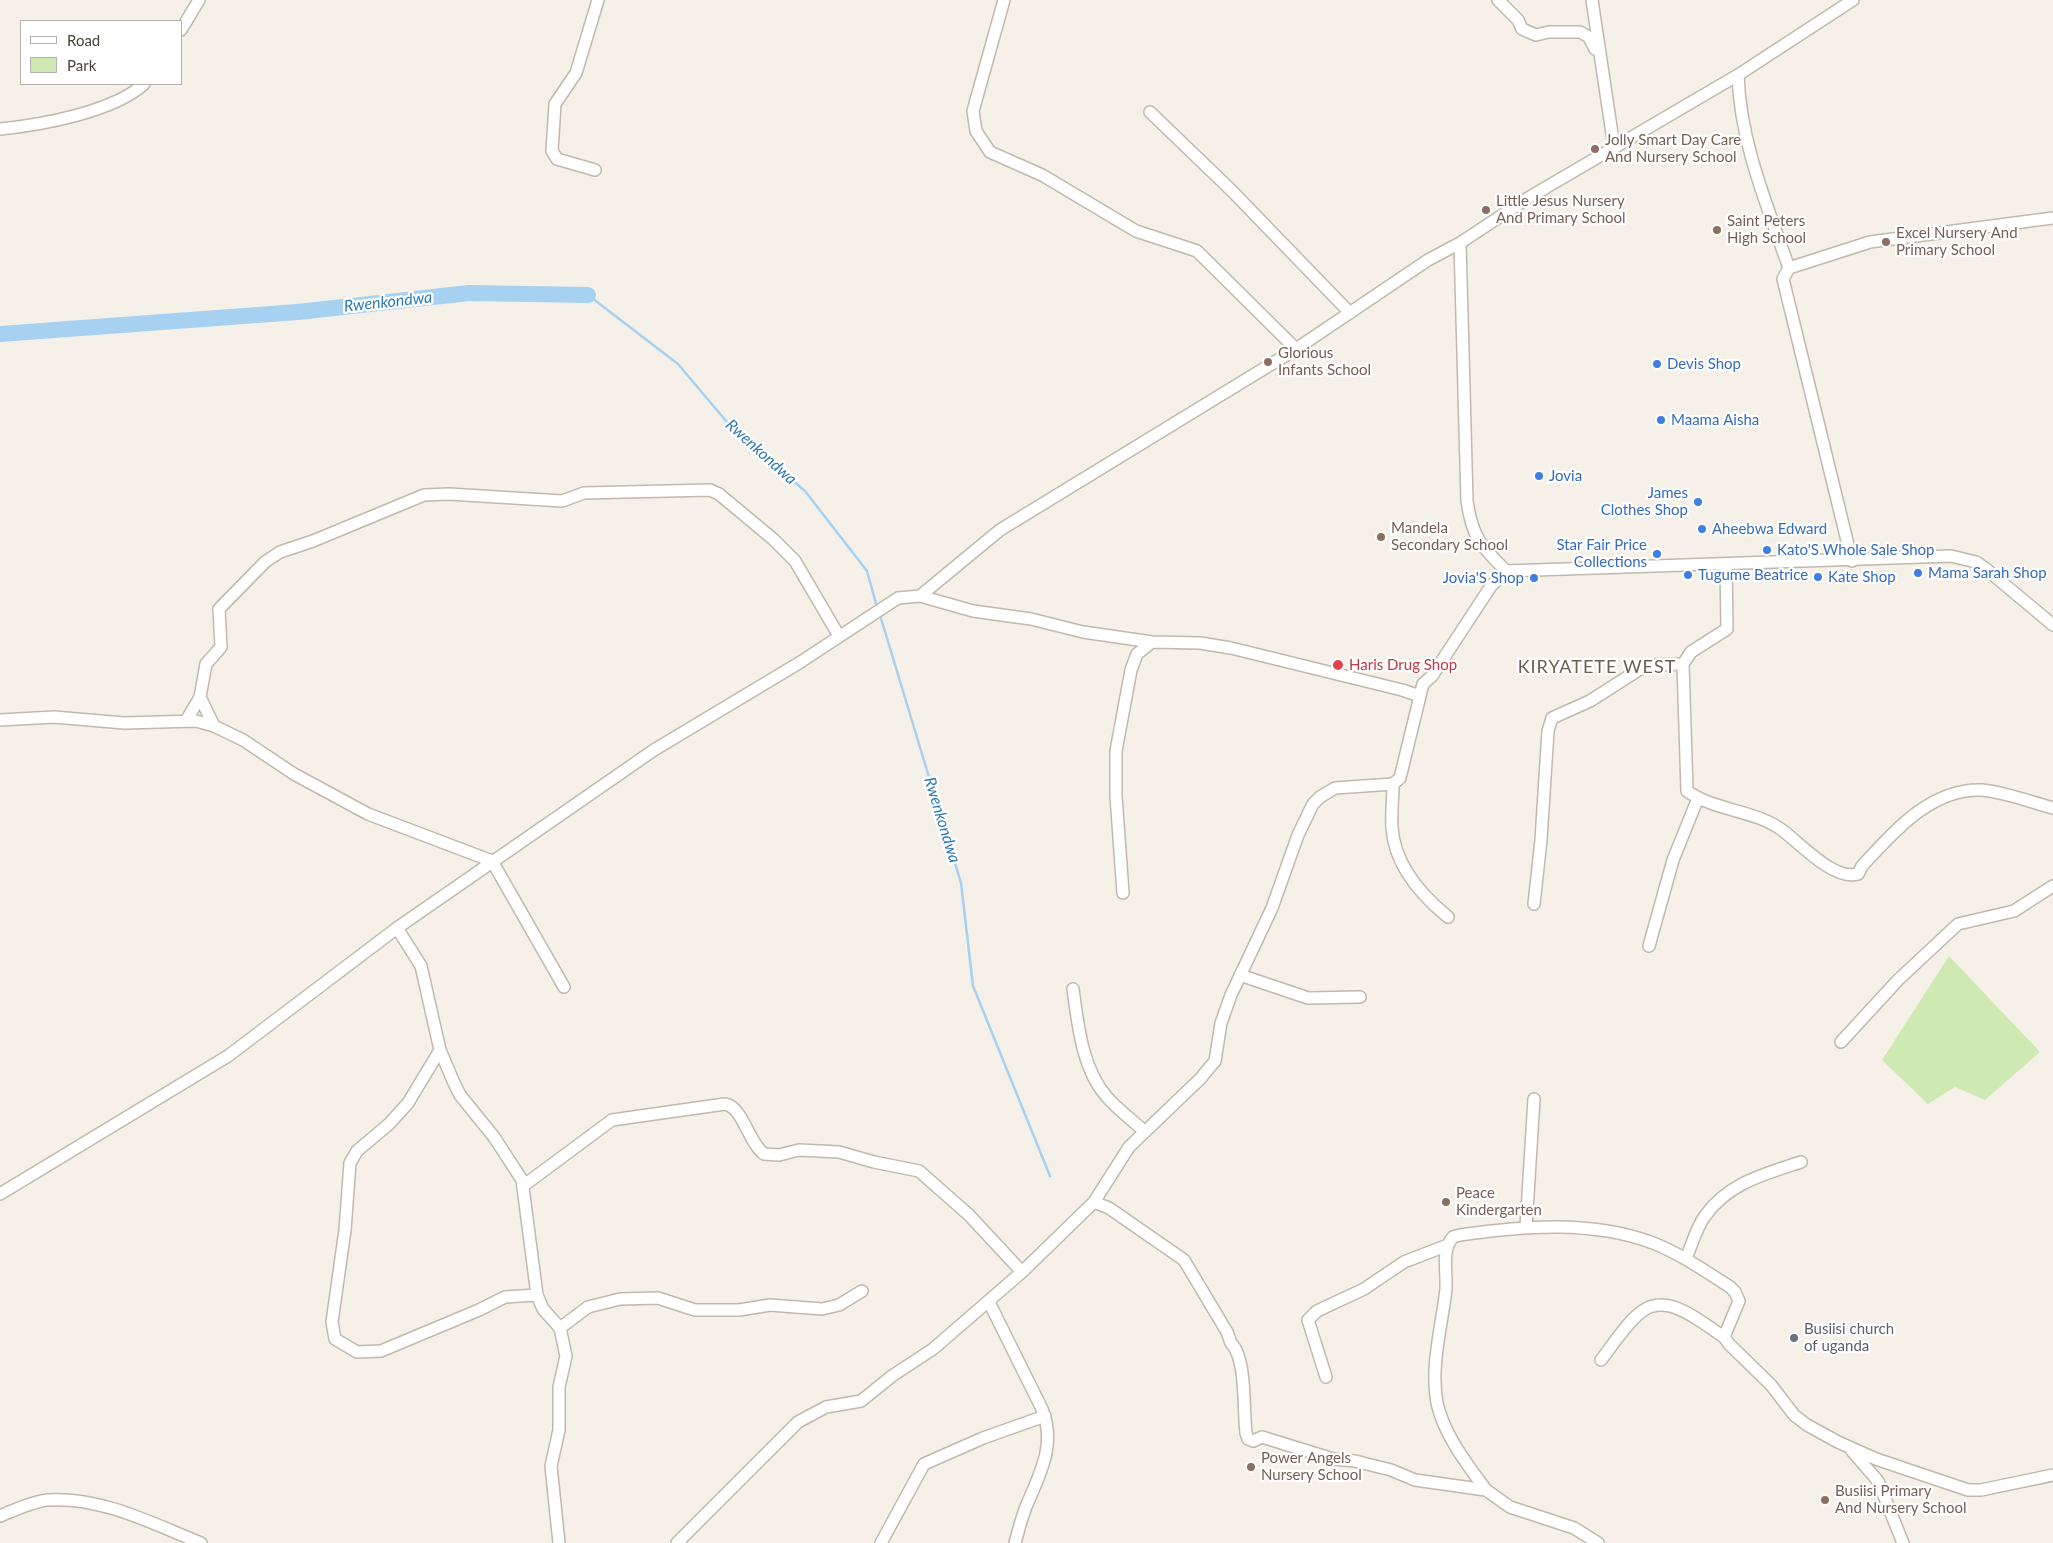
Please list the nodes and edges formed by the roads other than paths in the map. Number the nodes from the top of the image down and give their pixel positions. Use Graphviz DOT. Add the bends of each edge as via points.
graph roads {
  1 [pos="199,0"];
  2 [pos="598,0"];
  3 [pos="1004,0"];
  4 [pos="1498,0"];
  5 [pos="1592,0"];
  6 [pos="1853,0"];
  7 [pos="182,28"];
  8 [pos="1599,55"];
  9 [pos="1738,75"];
  10 [pos="142,85"];
  11 [pos="1150,112"];
  12 [pos="0,129"];
  13 [pos="1614,147"];
  14 [pos="595,170"];
  15 [pos="2053,218"];
  16 [pos="1460,243"];
  17 [pos="1789,268"];
  18 [pos="1350,313"];
  19 [pos="1296,348"];
  20 [pos="1852,561"];
  21 [pos="1726,564"];
  22 [pos="1506,571"];
  23 [pos="920,596"];
  24 [pos="2053,625"];
  25 [pos="839,636"];
  26 [pos="1152,642"];
  27 [pos="1682,664"];
  28 [pos="1420,696"];
  29 [pos="200,697"];
  30 [pos="0,720"];
  31 [pos="186,721"];
  32 [pos="214,726"];
  33 [pos="1393,784"];
  34 [pos="1698,798"];
  35 [pos="2053,808"];
  36 [pos="492,861"];
  37 [pos="2053,886"];
  38 [pos="1123,894"];
  39 [pos="1534,904"];
  40 [pos="1448,917"];
  41 [pos="397,928"];
  42 [pos="1649,946"];
  43 [pos="1240,975"];
  44 [pos="564,987"];
  45 [pos="1073,989"];
  46 [pos="1360,997"];
  47 [pos="1841,1042"];
  48 [pos="440,1050"];
  49 [pos="1534,1099"];
  50 [pos="1144,1130"];
  51 [pos="1801,1162"];
  52 [pos="523,1186"];
  53 [pos="0,1194"];
  54 [pos="1094,1202"];
  55 [pos="1526,1227"];
  56 [pos="1448,1245"];
  57 [pos="1686,1258"];
  58 [pos="1022,1272"];
  59 [pos="862,1291"];
  60 [pos="538,1295"];
  61 [pos="989,1302"];
  62 [pos="560,1328"];
  63 [pos="1724,1337"];
  64 [pos="1601,1360"];
  65 [pos="1326,1377"];
  66 [pos="1045,1416"];
  67 [pos="1847,1446"];
  68 [pos="2053,1476"];
  69 [pos="1486,1490"];
  70 [pos="0,1516"];
  71 [pos="201,1543"];
  72 [pos="560,1543"];
  73 [pos="677,1543"];
  74 [pos="881,1543"];
  75 [pos="1015,1543"];
  76 [pos="1598,1543"];
  77 [pos="1903,1543"];
  1 -- 7 [label="street"];
  2 -- 14 [label="street" via="576,73 555,104 552,151 557,159"];
  3 -- 19 [label="street" via="973,111 976,132 990,152 1042,176 1136,231 1197,251"];
  4 -- 8 [label="street" via="1518,20 1522,29 1536,35 1584,33"];
  5 -- 8 [label="street"];
  6 -- 9 [label="street"];
  8 -- 13 [label="street"];
  9 -- 13 [label="street"];
  9 -- 17 [label="street" via="1739,108 1756,174"];
  10 -- 12 [label="street" via="118,101 93,109 30,126"];
  11 -- 18 [label="street"];
  13 -- 16 [label="street"];
  15 -- 17 [label="street" via="1870,242"];
  16 -- 18 [label="street" via="1428,260"];
  16 -- 22 [label="street" via="1467,501 1475,536"];
  17 -- 20 [label="street" via="1783,279 1784,287"];
  18 -- 19 [label="street"];
  19 -- 23 [label="street" via="1000,530"];
  20 -- 21 [label="street"];
  20 -- 24 [label="street" via="1964,558 1986,569"];
  21 -- 22 [label="street"];
  21 -- 27 [label="street" via="1727,629 1691,652"];
  22 -- 28 [label="street" via="1491,586 1432,676 1423,684"];
  23 -- 25 [label="street" via="898,598"];
  23 -- 26 [label="street" via="972,611"];
  25 -- 29 [label="street" via="795,561 773,539 710,490 584,493 562,501 424,495 313,541 288,548 265,562 219,609 221,647 206,664"];
  25 -- 36 [label="street" via="654,750"];
  26 -- 28 [label="street" via="1231,648"];
  26 -- 38 [label="street" via="1137,654 1131,670 1116,751"];
  27 -- 34 [label="street" via="1685,783 1687,791"];
  27 -- 39 [label="street" via="1652,665 1640,669 1590,702 1552,718 1548,731"];
  28 -- 33 [label="street" via="1403,773"];
  29 -- 31 [label="street"];
  29 -- 32 [label="street"];
  30 -- 31 [label="street" via="54,717 124,723"];
  31 -- 32 [label="street"];
  32 -- 36 [label="street" via="244,740 294,774 368,814"];
  33 -- 40 [label="street" via="1392,827 1399,854 1417,887"];
  33 -- 43 [label="street" via="1335,788 1313,804 1298,835 1272,908"];
  34 -- 35 [label="street" via="1776,826 1836,872 1852,876 1858,874 1906,820 1956,794 1994,792"];
  34 -- 42 [label="street" via="1673,860"];
  36 -- 41 [label="street"];
  36 -- 44 [label="street"];
  37 -- 47 [label="street" via="2014,911 1958,924 1898,980"];
  41 -- 48 [label="street" via="421,966"];
  41 -- 53 [label="street" via="228,1056"];
  43 -- 46 [label="street" via="1308,998"];
  43 -- 50 [label="street" via="1225,1010 1218,1052 1212,1066"];
  45 -- 50 [label="street" via="1081,1038 1097,1084"];
  48 -- 52 [label="street" via="460,1095 494,1137"];
  48 -- 60 [label="street" via="408,1103 358,1151 350,1163 345,1230 332,1322 335,1339 358,1352 381,1351 505,1297"];
  49 -- 55 [label="street"];
  50 -- 54 [label="street" via="1129,1147"];
  51 -- 57 [label="street" via="1755,1178 1726,1194 1704,1217"];
  52 -- 58 [label="street" via="612,1120 725,1104 737,1111 754,1144 764,1154 779,1155 799,1150 839,1152 919,1171 969,1215"];
  52 -- 60 [label="street"];
  54 -- 58 [label="street"];
  54 -- 69 [label="street" via="1109,1208 1184,1260 1193,1273 1231,1343 1238,1349 1248,1439 1253,1441 1262,1437 1332,1459 1391,1470 1415,1480"];
  55 -- 56 [label="street" via="1460,1235 1453,1237"];
  55 -- 57 [label="street" via="1622,1234"];
  56 -- 65 [label="street" via="1404,1262 1364,1289 1317,1311 1308,1320"];
  56 -- 69 [label="street" via="1435,1380 1437,1403 1448,1433"];
  57 -- 63 [label="street" via="1730,1287 1738,1296 1738,1306"];
  58 -- 61 [label="street"];
  59 -- 62 [label="street" via="839,1305 822,1309 770,1305 739,1310 695,1310 658,1298 620,1299 588,1307"];
  60 -- 62 [label="street" via="543,1309"];
  61 -- 66 [label="street"];
  61 -- 73 [label="street" via="933,1350 861,1401 826,1407 798,1422"];
  62 -- 72 [label="street" via="566,1364 559,1387 559,1430 551,1466"];
  63 -- 64 [label="street" via="1680,1309 1652,1306 1638,1315"];
  63 -- 67 [label="street" via="1771,1385 1794,1415 1814,1430"];
  66 -- 74 [label="street" via="924,1464"];
  66 -- 75 [label="street" via="1048,1434 1045,1461"];
  67 -- 68 [label="street" via="1968,1490"];
  67 -- 77 [label="street" via="1878,1481"];
  69 -- 76 [label="street" via="1510,1507 1574,1528"];
  70 -- 71 [label="street" via="46,1500 81,1501 118,1511"];
}
